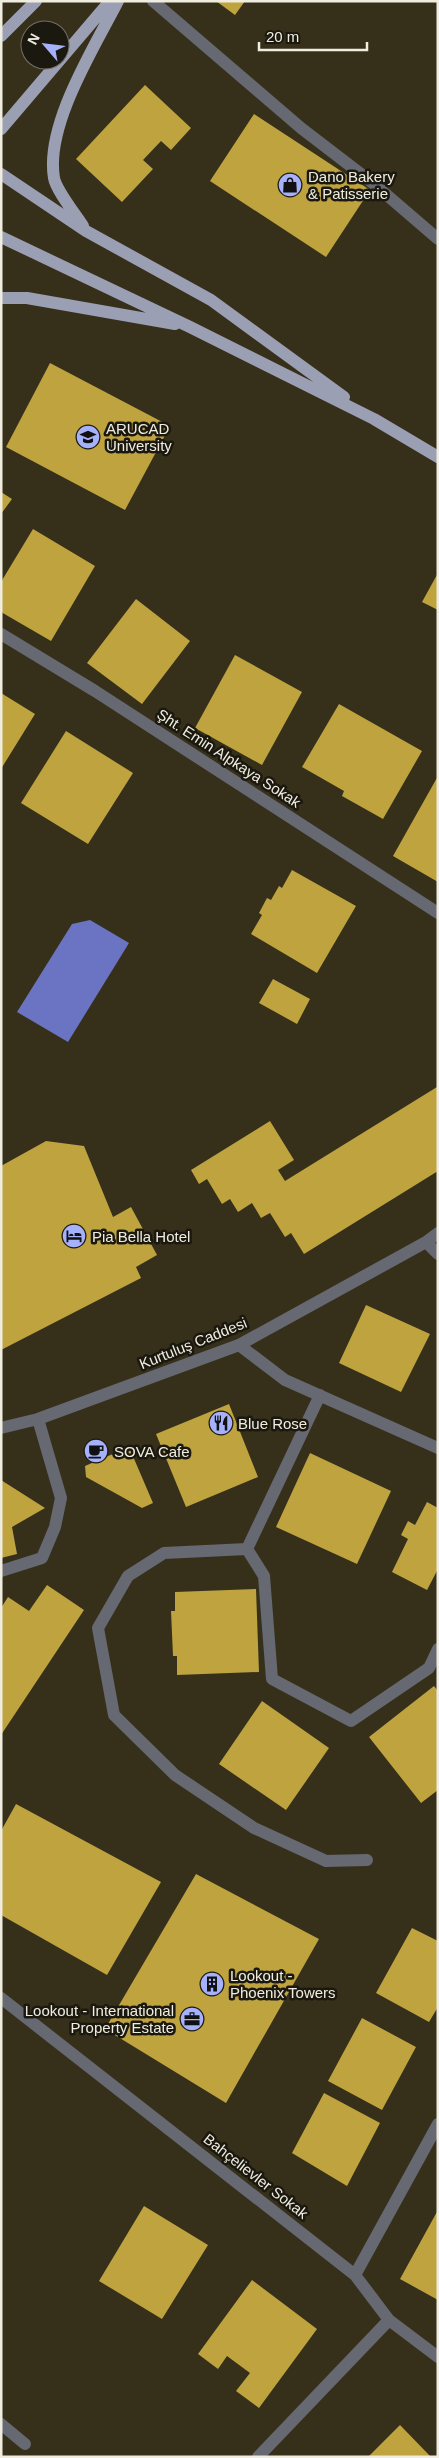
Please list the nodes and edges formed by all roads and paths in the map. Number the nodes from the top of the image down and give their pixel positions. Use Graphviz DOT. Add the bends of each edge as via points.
graph roads {
  1 [pos="36,1"];
  2 [pos="110,1"];
  3 [pos="118,1"];
  4 [pos="153,1"];
  5 [pos="16,22"];
  6 [pos="1,26"];
  7 [pos="1,36"];
  8 [pos="1,129"];
  9 [pos="1,174"];
  10 [pos="86,231"];
  11 [pos="1,237"];
  12 [pos="438,239"];
  13 [pos="1,298"];
  14 [pos="190,327"];
  15 [pos="374,419"];
  16 [pos="438,457"];
  17 [pos="1,634"];
  18 [pos="438,913"];
  19 [pos="438,1233"];
  20 [pos="426,1242"];
  21 [pos="438,1254"];
  22 [pos="239,1346"];
  23 [pos="320,1395"];
  24 [pos="38,1419"];
  25 [pos="1,1428"];
  26 [pos="438,1448"];
  27 [pos="247,1549"];
  28 [pos="1,1571"];
  29 [pos="438,1649"];
  30 [pos="367,1860"];
  31 [pos="1,1998"];
  32 [pos="438,2124"];
  33 [pos="355,2275"];
  34 [pos="389,2320"];
  35 [pos="438,2357"];
  36 [pos="1,2424"];
  37 [pos="25,2444"];
  38 [pos="258,2457"];
  1 -- 5 [label="main road"];
  2 -- 8 [label="main road"];
  3 -- 10 [label="main road" via="64,113 53,147 54,180"];
  4 -- 12 [label="street" via="301,128"];
  5 -- 6 [label="main road"];
  5 -- 7 [label="main road"];
  9 -- 10 [label="main road"];
  10 -- 15 [label="main road" via="211,300"];
  11 -- 14 [label="main road"];
  13 -- 14 [label="main road" via="27,298"];
  14 -- 15 [label="main road"];
  15 -- 16 [label="main road"];
  17 -- 18 [label="street, Şht. Emin Alpkaya Sokak" via="95,691"];
  19 -- 20 [label="street, Kurtuluş Caddesi"];
  20 -- 21 [label="street"];
  20 -- 22 [label="street, Kurtuluş Caddesi"];
  22 -- 23 [label="street" via="285,1380"];
  22 -- 24 [label="street, Kurtuluş Caddesi"];
  23 -- 26 [label="street"];
  23 -- 27 [label="street"];
  24 -- 25 [label="street, Kurtuluş Caddesi"];
  24 -- 28 [label="street" via="61,1498 55,1527 42,1558"];
  27 -- 29 [label="street" via="264,1576 272,1679 351,1721 429,1668"];
  27 -- 30 [label="street" via="164,1553 128,1576 98,1628 114,1715 175,1775 254,1828 326,1862"];
  31 -- 33 [label="street, Bahçelievler Sokak"];
  32 -- 33 [label="street"];
  33 -- 34 [label="street, Bahçelievler Sokak"];
  34 -- 35 [label="street, Bahçelievler Sokak"];
  34 -- 38 [label="street"];
  36 -- 37 [label="street"];
}
